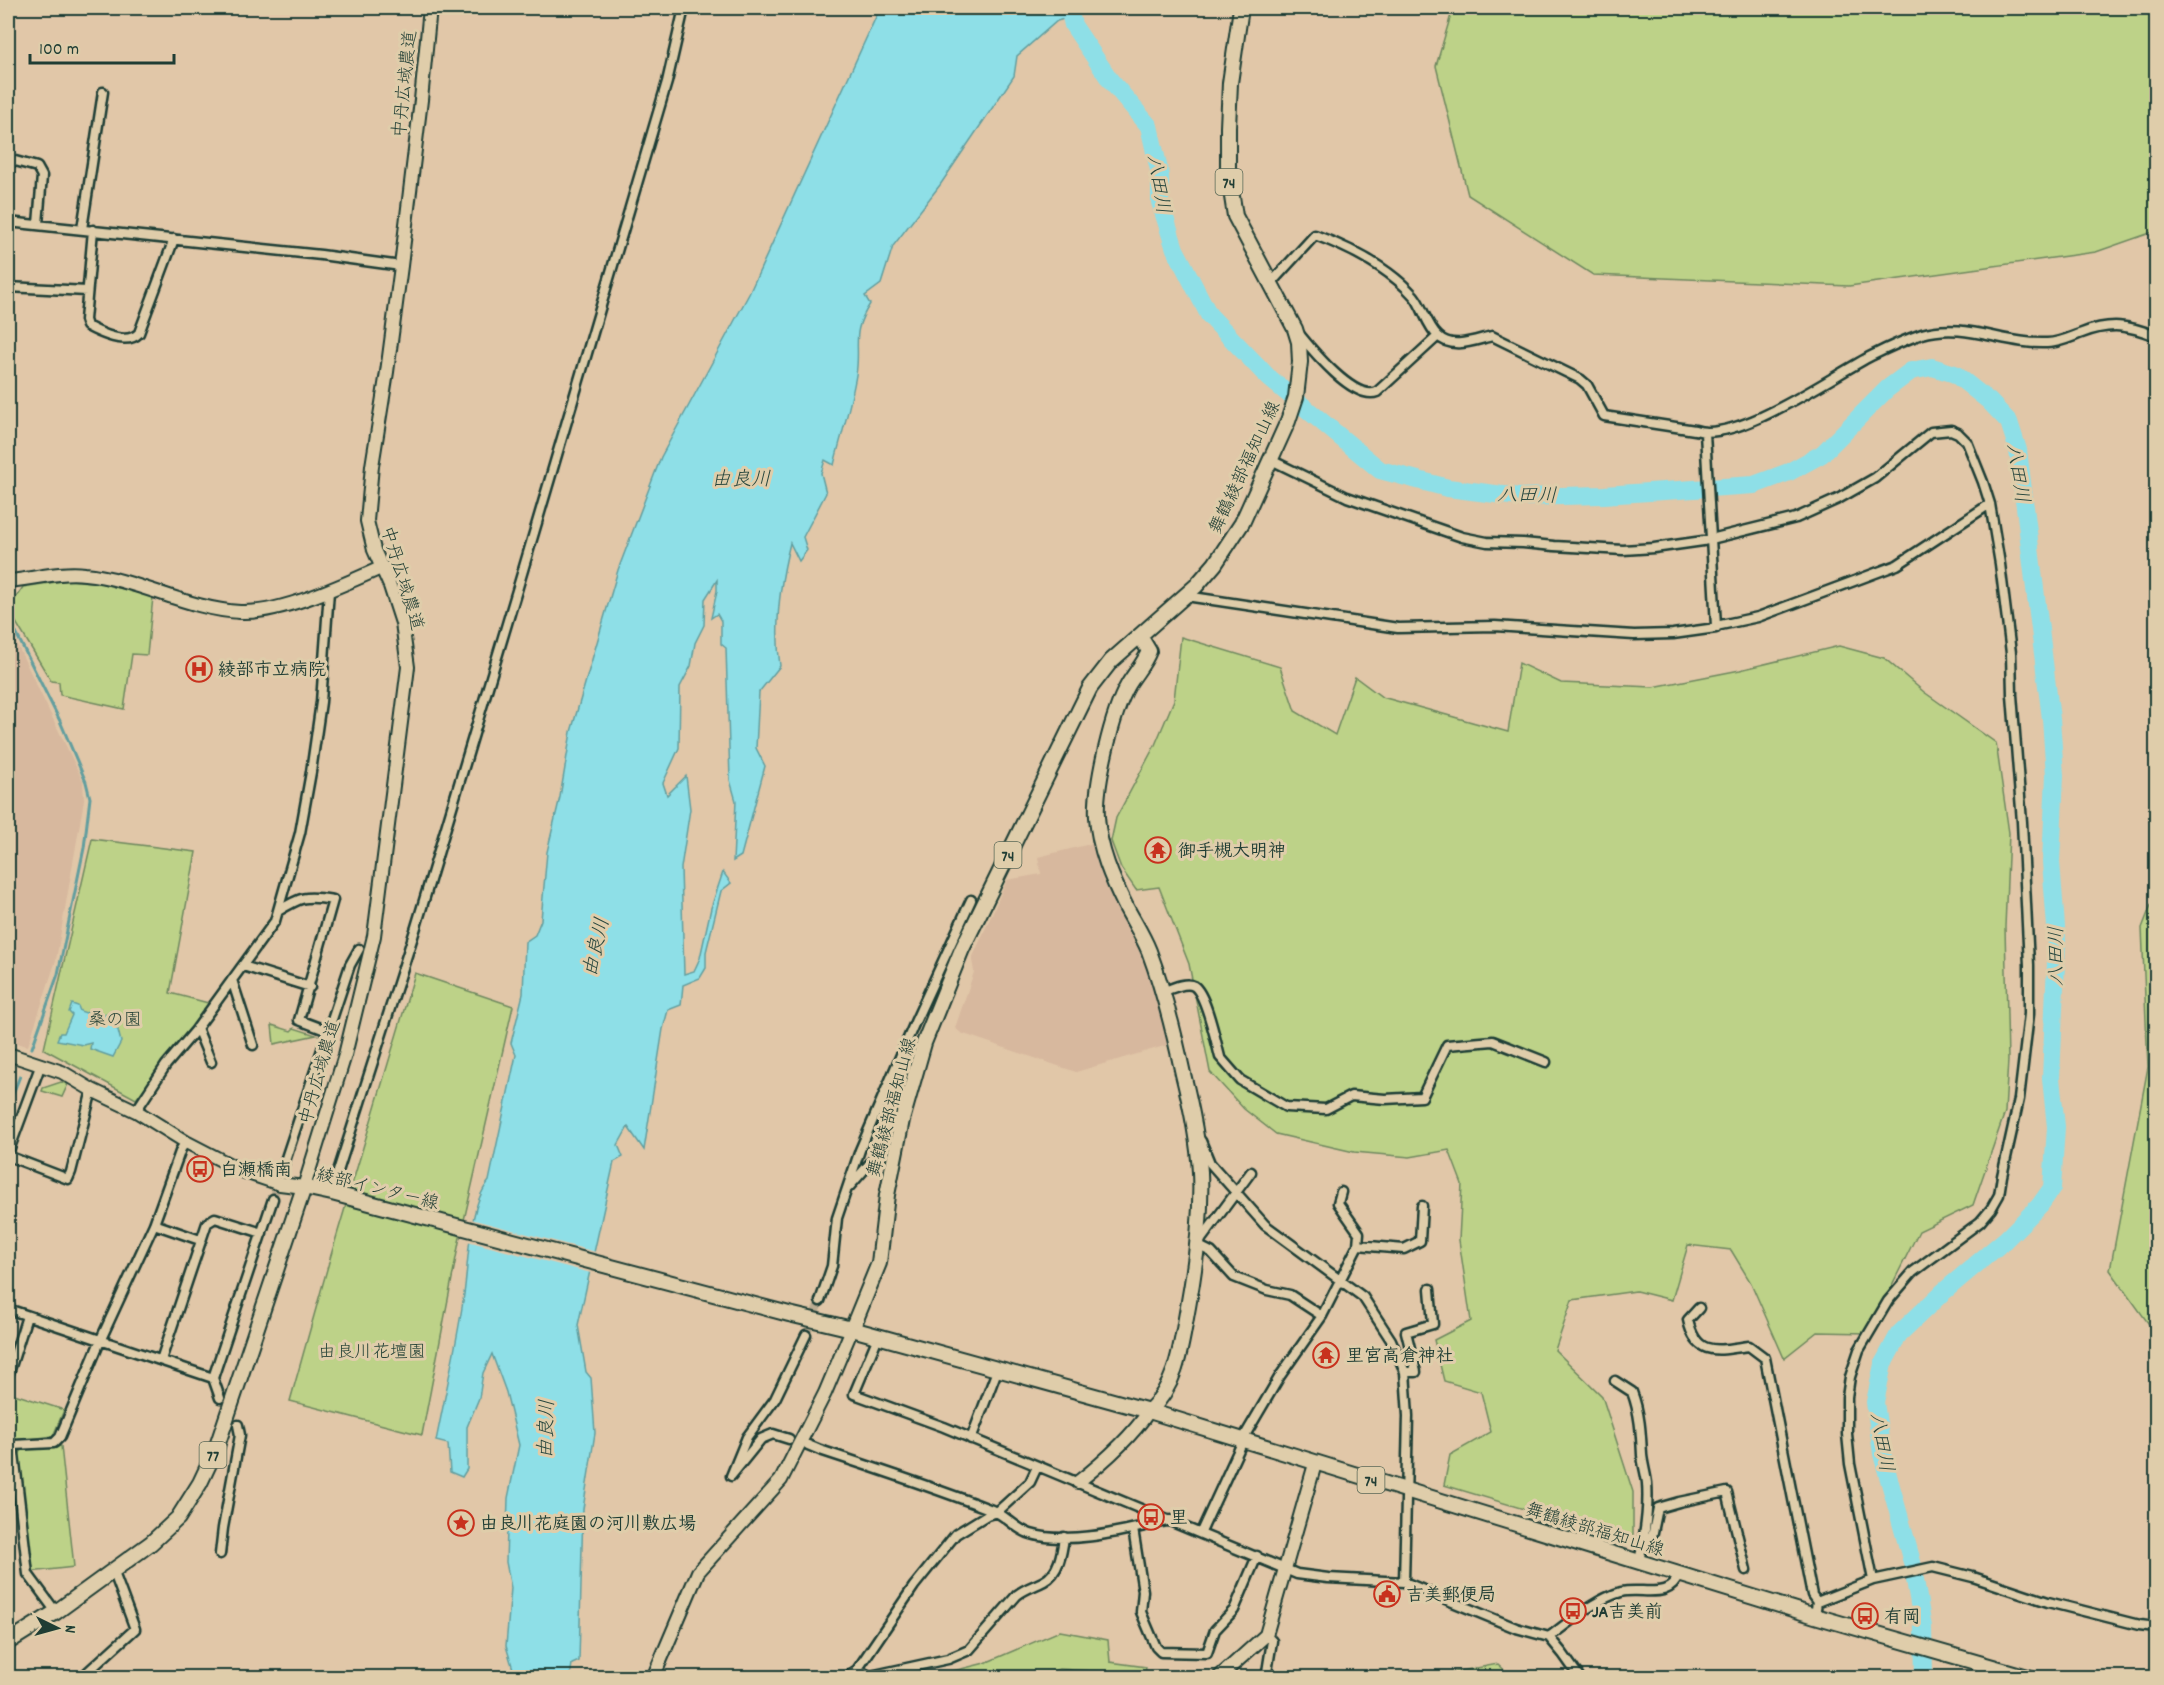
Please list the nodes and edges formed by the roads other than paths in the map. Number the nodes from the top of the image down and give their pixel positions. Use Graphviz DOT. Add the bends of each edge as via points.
graph roads {
  1 [pos="430,8"];
  2 [pos="1241,8"];
  3 [pos="683,9"];
  4 [pos="103,92"];
  5 [pos="8,159"];
  6 [pos="8,222"];
  7 [pos="38,224"];
  8 [pos="82,229"];
  9 [pos="93,230"];
  10 [pos="174,239"];
  11 [pos="401,266"];
  12 [pos="1270,284"];
  13 [pos="8,286"];
  14 [pos="87,291"];
  15 [pos="1297,336"];
  16 [pos="1438,336"];
  17 [pos="2157,336"];
  18 [pos="1705,433"];
  19 [pos="1271,460"];
  20 [pos="1990,504"];
  21 [pos="1711,538"];
  22 [pos="383,567"];
  23 [pos="8,581"];
  24 [pos="329,591"];
  25 [pos="1186,596"];
  26 [pos="1716,626"];
  27 [pos="1140,636"];
  28 [pos="970,900"];
  29 [pos="278,911"];
  30 [pos="359,949"];
  31 [pos="243,966"];
  32 [pos="232,980"];
  33 [pos="310,987"];
  34 [pos="1162,992"];
  35 [pos="197,1028"];
  36 [pos="328,1031"];
  37 [pos="253,1045"];
  38 [pos="8,1054"];
  39 [pos="211,1062"];
  40 [pos="1546,1062"];
  41 [pos="41,1064"];
  42 [pos="92,1090"];
  43 [pos="136,1111"];
  44 [pos="902,1120"];
  45 [pos="1196,1130"];
  46 [pos="186,1142"];
  47 [pos="8,1155"];
  48 [pos="282,1170"];
  49 [pos="1251,1172"];
  50 [pos="303,1187"];
  51 [pos="846,1190"];
  52 [pos="337,1191"];
  53 [pos="1341,1192"];
  54 [pos="1236,1194"];
  55 [pos="273,1200"];
  56 [pos="1422,1206"];
  57 [pos="154,1224"];
  58 [pos="262,1233"];
  59 [pos="200,1240"];
  60 [pos="1197,1245"];
  61 [pos="1358,1245"];
  62 [pos="1339,1279"];
  63 [pos="1430,1288"];
  64 [pos="820,1300"];
  65 [pos="1699,1308"];
  66 [pos="8,1309"];
  67 [pos="27,1316"];
  68 [pos="1322,1316"];
  69 [pos="852,1329"];
  70 [pos="806,1335"];
  71 [pos="101,1339"];
  72 [pos="875,1344"];
  73 [pos="161,1360"];
  74 [pos="998,1368"];
  75 [pos="1405,1372"];
  76 [pos="8,1376"];
  77 [pos="213,1378"];
  78 [pos="1615,1382"];
  79 [pos="220,1398"];
  80 [pos="1149,1411"];
  81 [pos="238,1425"];
  82 [pos="789,1439"];
  83 [pos="971,1439"];
  84 [pos="1243,1441"];
  85 [pos="10,1444"];
  86 [pos="808,1445"];
  87 [pos="1315,1464"];
  88 [pos="1037,1467"];
  89 [pos="1078,1482"];
  90 [pos="1407,1491"];
  91 [pos="997,1512"];
  92 [pos="1171,1520"];
  93 [pos="1133,1529"];
  94 [pos="1201,1532"];
  95 [pos="1064,1538"];
  96 [pos="1644,1539"];
  97 [pos="220,1554"];
  98 [pos="1257,1556"];
  99 [pos="1639,1561"];
  100 [pos="1284,1567"];
  101 [pos="113,1570"];
  102 [pos="1746,1570"];
  103 [pos="1679,1574"];
  104 [pos="1873,1580"];
  105 [pos="1404,1582"];
  106 [pos="1816,1609"];
  107 [pos="56,1612"];
  108 [pos="2157,1627"];
  109 [pos="1266,1635"];
  110 [pos="1549,1637"];
  111 [pos="8,1642"];
  112 [pos="857,1670"];
  113 [pos="81,1677"];
  114 [pos="653,1677"];
  115 [pos="845,1677"];
  116 [pos="1218,1677"];
  117 [pos="1266,1677"];
  118 [pos="1580,1677"];
  119 [pos="2031,1677"];
  1 -- 11 [label="street, 中丹広域農道"];
  2 -- 12 [label="main road, 舞鶴綾部福知山線 / 74" via="1230,83 1227,171 1235,216"];
  3 -- 52 [label="street" via="667,82"];
  4 -- 8 [label="street"];
  5 -- 7 [label="street" via="38,167 42,176"];
  6 -- 7 [label="street"];
  7 -- 8 [label="street"];
  8 -- 9 [label="street"];
  9 -- 10 [label="street"];
  9 -- 14 [label="street"];
  10 -- 11 [label="street"];
  10 -- 14 [label="street" via="136,336 113,337 87,326"];
  11 -- 22 [label="street, 中丹広域農道" via="367,521"];
  12 -- 15 [label="main road, 舞鶴綾部福知山線 / 74"];
  12 -- 16 [label="street" via="1315,235 1344,246 1387,273 1415,297"];
  13 -- 14 [label="street"];
  15 -- 16 [label="street" via="1326,366 1371,394"];
  15 -- 19 [label="main road, 舞鶴綾部福知山線 / 74" via="1300,378"];
  16 -- 18 [label="street" via="1463,343 1492,336 1580,379 1604,416"];
  17 -- 18 [label="street" via="2112,325 2049,343 1947,330 1923,334 1872,356 1775,411"];
  18 -- 21 [label="street"];
  19 -- 21 [label="street" via="1362,502 1487,542 1623,550"];
  19 -- 25 [label="main road, 舞鶴綾部福知山線 / 74" via="1242,523 1215,564"];
  20 -- 21 [label="street" via="1967,442 1958,433 1942,429 1931,432 1875,478 1810,513"];
  20 -- 26 [label="street" via="1897,565 1758,617"];
  20 -- 104 [label="street" via="2011,653 2030,1014 2019,1099 1999,1195 1980,1222 1912,1272 1888,1301 1859,1350 1850,1377 1850,1464"];
  21 -- 26 [label="street"];
  22 -- 24 [label="street"];
  22 -- 50 [label="street, 中丹広域農道" via="402,623 408,667 378,913 345,1055"];
  23 -- 24 [label="street" via="86,574 195,604 242,612 274,608"];
  24 -- 29 [label="street" via="321,702 311,772 300,833"];
  25 -- 26 [label="street" via="1398,628 1495,626 1634,635 1673,634"];
  25 -- 27 [label="main road, 舞鶴綾部福知山線 / 74"];
  27 -- 34 [label="main road" via="1149,651 1127,686 1112,725 1097,816 1105,859 1149,950"];
  27 -- 44 [label="main road, 舞鶴綾部福知山線 / 74" via="1111,661 1090,688 1065,736 962,949 924,1044"];
  28 -- 51 [label="street" via="864,1140"];
  29 -- 31 [label="street"];
  29 -- 33 [label="street" via="298,898 333,900"];
  30 -- 36 [label="street"];
  31 -- 32 [label="street"];
  31 -- 33 [label="street"];
  32 -- 35 [label="street"];
  32 -- 37 [label="street"];
  33 -- 36 [label="street" via="299,1020"];
  34 -- 40 [label="street" via="1186,984 1195,986 1220,1057 1240,1080 1286,1107 1326,1109 1351,1096 1422,1097 1447,1045 1492,1041"];
  34 -- 45 [label="main road"];
  35 -- 39 [label="street"];
  35 -- 43 [label="street" via="166,1065"];
  36 -- 48 [label="street"];
  38 -- 41 [label="street"];
  41 -- 42 [label="street"];
  41 -- 47 [label="street"];
  42 -- 43 [label="street"];
  42 -- 47 [label="street" via="68,1179"];
  43 -- 46 [label="street"];
  44 -- 51 [label="street" via="887,1131 879,1153"];
  44 -- 69 [label="main road, 舞鶴綾部福知山線 / 74" via="879,1263"];
  45 -- 54 [label="street" via="1210,1163"];
  45 -- 60 [label="main road" via="1200,1193"];
  46 -- 50 [label="street" via="242,1171"];
  46 -- 57 [label="street"];
  49 -- 54 [label="street"];
  50 -- 52 [label="main road, 綾部インター線"];
  50 -- 101 [label="main road, 綾部インター線 / 77" via="216,1449 200,1483 178,1518 151,1544"];
  51 -- 64 [label="street" via="837,1218 832,1266"];
  52 -- 69 [label="main road, 綾部インター線"];
  53 -- 61 [label="street" via="1338,1203 1359,1233"];
  54 -- 60 [label="street"];
  54 -- 62 [label="street" via="1265,1225"];
  55 -- 58 [label="street"];
  56 -- 61 [label="street" via="1420,1240 1404,1249"];
  57 -- 59 [label="street"];
  57 -- 71 [label="street"];
  58 -- 59 [label="street" via="215,1218 207,1223"];
  58 -- 77 [label="street"];
  59 -- 73 [label="street"];
  60 -- 68 [label="street" via="1211,1252 1234,1277 1290,1295"];
  60 -- 80 [label="main road" via="1182,1341 1171,1383"];
  61 -- 62 [label="street"];
  62 -- 68 [label="street"];
  62 -- 75 [label="street" via="1363,1297 1391,1340"];
  63 -- 75 [label="street" via="1433,1324 1406,1332 1416,1372"];
  65 -- 106 [label="street" via="1688,1320 1697,1344 1724,1350 1749,1346 1765,1358"];
  66 -- 67 [label="street"];
  67 -- 71 [label="street"];
  67 -- 76 [label="street"];
  68 -- 84 [label="street" via="1280,1376"];
  69 -- 74 [label="main road, 舞鶴綾部福知山線 / 74"];
  69 -- 114 [label="street" via="781,1480 698,1572"];
  70 -- 82 [label="street" via="775,1399 747,1437 731,1476 761,1439 773,1434"];
  71 -- 73 [label="street"];
  71 -- 85 [label="street" via="60,1437 54,1443"];
  72 -- 83 [label="street" via="854,1394"];
  73 -- 77 [label="street"];
  74 -- 80 [label="main road, 舞鶴綾部福知山線 / 74"];
  74 -- 83 [label="street"];
  75 -- 90 [label="street"];
  77 -- 79 [label="street"];
  78 -- 96 [label="street" via="1632,1392 1639,1413 1647,1482"];
  80 -- 84 [label="main road, 舞鶴綾部福知山線 / 74"];
  80 -- 89 [label="street" via="1134,1433"];
  81 -- 97 [label="street" via="240,1435"];
  83 -- 88 [label="street"];
  84 -- 87 [label="main road, 舞鶴綾部福知山線 / 74"];
  84 -- 94 [label="street"];
  85 -- 107 [label="street" via="28,1574"];
  86 -- 91 [label="street"];
  87 -- 90 [label="main road, 舞鶴綾部福知山線 / 74"];
  87 -- 100 [label="street"];
  88 -- 89 [label="street"];
  88 -- 91 [label="street" via="1030,1482"];
  89 -- 92 [label="street"];
  90 -- 99 [label="main road, 舞鶴綾部福知山線 / 74"];
  90 -- 105 [label="street"];
  91 -- 95 [label="street" via="1032,1535"];
  91 -- 112 [label="street" via="956,1534 914,1586"];
  92 -- 93 [label="street"];
  92 -- 94 [label="street"];
  93 -- 95 [label="street"];
  93 -- 98 [label="street" via="1143,1591 1141,1612 1161,1652 1207,1653 1215,1630 1234,1610"];
  94 -- 98 [label="street"];
  95 -- 112 [label="street" via="1055,1572 1017,1595 969,1650 948,1659 870,1676"];
  96 -- 99 [label="street"];
  96 -- 102 [label="street" via="1652,1537 1658,1508 1727,1492"];
  98 -- 100 [label="street"];
  99 -- 103 [label="main road, 舞鶴綾部福知山線 / 74"];
  100 -- 105 [label="street" via="1297,1574 1328,1578"];
  100 -- 109 [label="street"];
  101 -- 107 [label="main road, 綾部インター線 / 77"];
  101 -- 113 [label="street" via="135,1629"];
  103 -- 106 [label="main road, 舞鶴綾部福知山線 / 74"];
  103 -- 110 [label="street" via="1671,1587 1663,1591 1622,1592 1594,1605"];
  104 -- 106 [label="street"];
  104 -- 108 [label="street" via="1933,1568 2048,1602"];
  105 -- 110 [label="street" via="1516,1628"];
  106 -- 119 [label="main road, 舞鶴綾部福知山線 / 74" via="1890,1637"];
  107 -- 111 [label="main road, 綾部インター線 / 77"];
  109 -- 116 [label="street"];
  109 -- 117 [label="street" via="1272,1641"];
  110 -- 118 [label="street"];
  112 -- 115 [label="street"];
}
